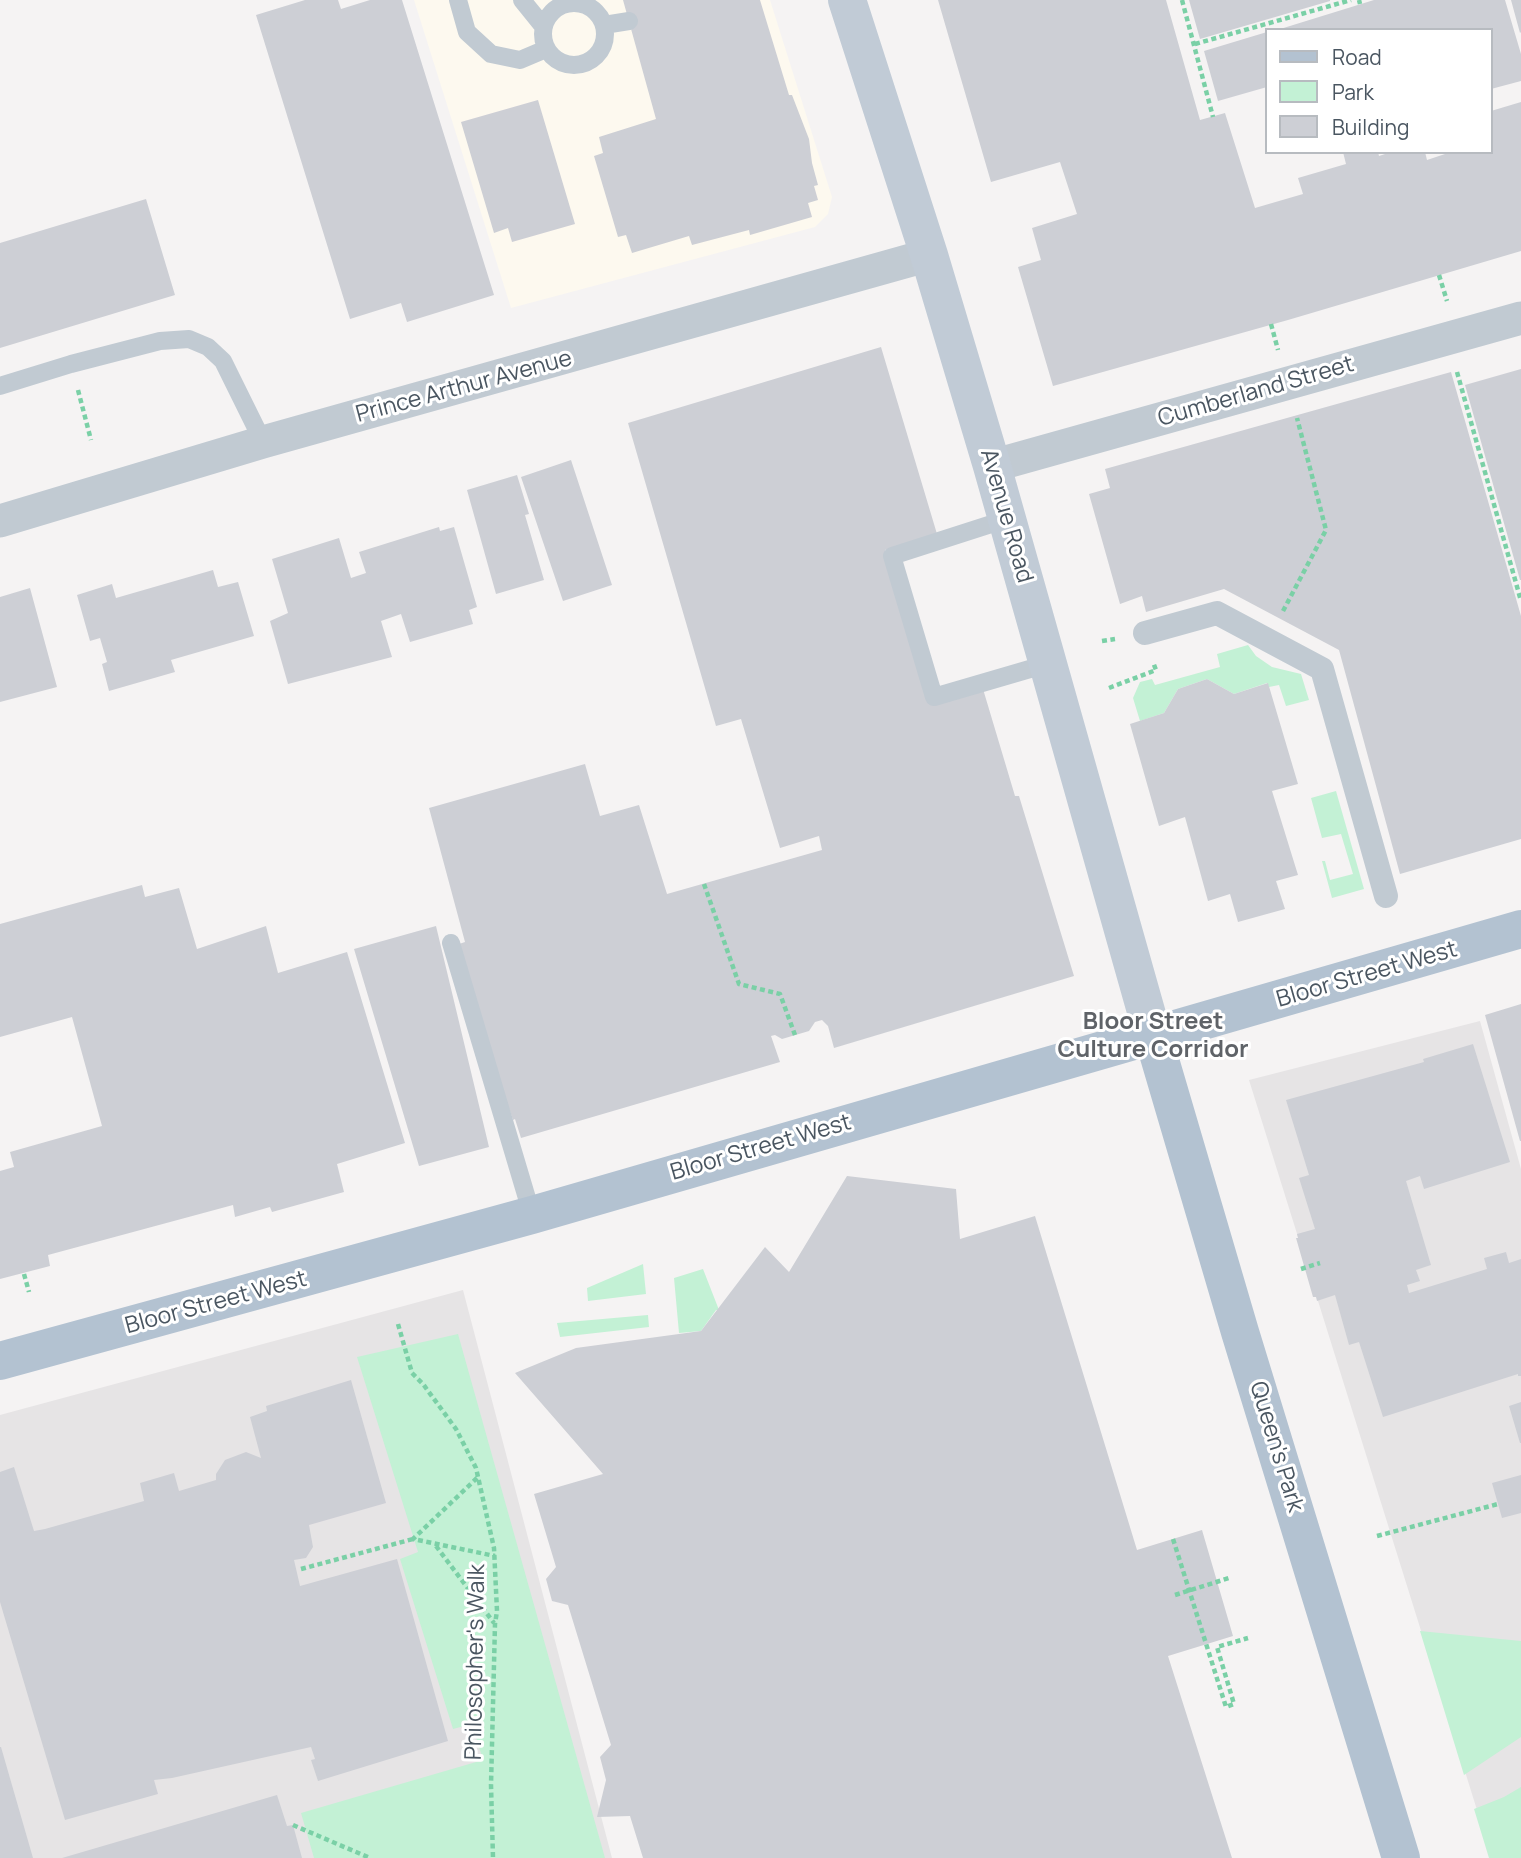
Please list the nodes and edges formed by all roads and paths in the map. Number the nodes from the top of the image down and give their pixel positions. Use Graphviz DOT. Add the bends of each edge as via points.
graph roads {
  1 [pos="458,0"];
  2 [pos="522,0"];
  3 [pos="847,0"];
  4 [pos="1182,0"];
  5 [pos="1351,0"];
  6 [pos="629,21"];
  7 [pos="604,24"];
  8 [pos="543,26"];
  9 [pos="1195,44"];
  10 [pos="546,49"];
  11 [pos="1213,117"];
  12 [pos="929,255"];
  13 [pos="1439,275"];
  14 [pos="1451,314"];
  15 [pos="1521,318"];
  16 [pos="1271,324"];
  17 [pos="1281,361"];
  18 [pos="1455,365"];
  19 [pos="0,386"];
  20 [pos="1294,409"];
  21 [pos="264,442"];
  22 [pos="992,467"];
  23 [pos="1007,519"];
  24 [pos="0,521"];
  25 [pos="1521,601"];
  26 [pos="1145,633"];
  27 [pos="1268,640"];
  28 [pos="1047,664"];
  29 [pos="1156,670"];
  30 [pos="1109,688"];
  31 [pos="704,884"];
  32 [pos="1386,896"];
  33 [pos="1521,929"];
  34 [pos="451,943"];
  35 [pos="795,1035"];
  36 [pos="1153,1036"];
  37 [pos="532,1215"];
  38 [pos="1320,1263"];
  39 [pos="1301,1269"];
  40 [pos="24,1274"];
  41 [pos="29,1292"];
  42 [pos="398,1324"];
  43 [pos="0,1362"];
  44 [pos="478,1478"];
  45 [pos="1498,1504"];
  46 [pos="1377,1536"];
  47 [pos="413,1539"];
  48 [pos="1173,1539"];
  49 [pos="436,1545"];
  50 [pos="495,1556"];
  51 [pos="301,1569"];
  52 [pos="1229,1578"];
  53 [pos="1188,1590"];
  54 [pos="1175,1595"];
  55 [pos="495,1624"];
  56 [pos="1248,1637"];
  57 [pos="293,1825"];
  58 [pos="370,1858"];
  59 [pos="493,1858"];
  60 [pos="1401,1858"];
  1 -- 10 [label="lane" via="467,32 491,54 520,60"];
  2 -- 8 [label="lane"];
  3 -- 12 [label="main road, Avenue Road"];
  4 -- 9 [label="path"];
  5 -- 9 [label="path"];
  6 -- 7 [label="lane"];
  7 -- 8 [label="lane" via="592,8 573,2 554,9"];
  7 -- 10 [label="lane" via="603,44 591,60 561,63"];
  8 -- 10 [label="lane"];
  9 -- 11 [label="path"];
  12 -- 21 [label="street, Prince Arthur Avenue"];
  12 -- 22 [label="main road, Avenue Road"];
  13 -- 14 [label="path"];
  15 -- 22 [label="street, Cumberland Street"];
  16 -- 17 [label="path"];
  18 -- 25 [label="path"];
  19 -- 21 [label="lane" via="150,344 189,339 208,347 223,361"];
  20 -- 27 [label="path" via="1326,530"];
  21 -- 24 [label="street, Prince Arthur Avenue"];
  22 -- 23 [label="main road, Avenue Road"];
  23 -- 28 [label="main road, Avenue Road"];
  23 -- 28 [label="lane" via="892,556 934,697"];
  26 -- 27 [label="street" via="1217,613"];
  27 -- 32 [label="street" via="1322,669"];
  28 -- 36 [label="main road, Avenue Road"];
  29 -- 30 [label="path"];
  31 -- 35 [label="path" via="739,984 780,994"];
  33 -- 36 [label="main road, Bloor Street West"];
  34 -- 37 [label="lane"];
  36 -- 37 [label="main road, Bloor Street West"];
  36 -- 60 [label="main road, Queen's Park"];
  37 -- 43 [label="main road, Bloor Street West"];
  38 -- 39 [label="path"];
  40 -- 41 [label="path"];
  42 -- 44 [label="path, Philosopher's Walk" via="412,1373 456,1429"];
  44 -- 47 [label="path"];
  44 -- 50 [label="path, Philosopher's Walk"];
  45 -- 46 [label="path"];
  47 -- 49 [label="path"];
  47 -- 51 [label="path"];
  48 -- 53 [label="path"];
  49 -- 50 [label="path"];
  49 -- 55 [label="path"];
  50 -- 55 [label="path, Philosopher's Walk"];
  52 -- 53 [label="path"];
  53 -- 54 [label="path"];
  53 -- 56 [label="path" via="1226,1707 1234,1704 1217,1647"];
  55 -- 59 [label="path, Philosopher's Walk"];
  57 -- 58 [label="path"];
}
